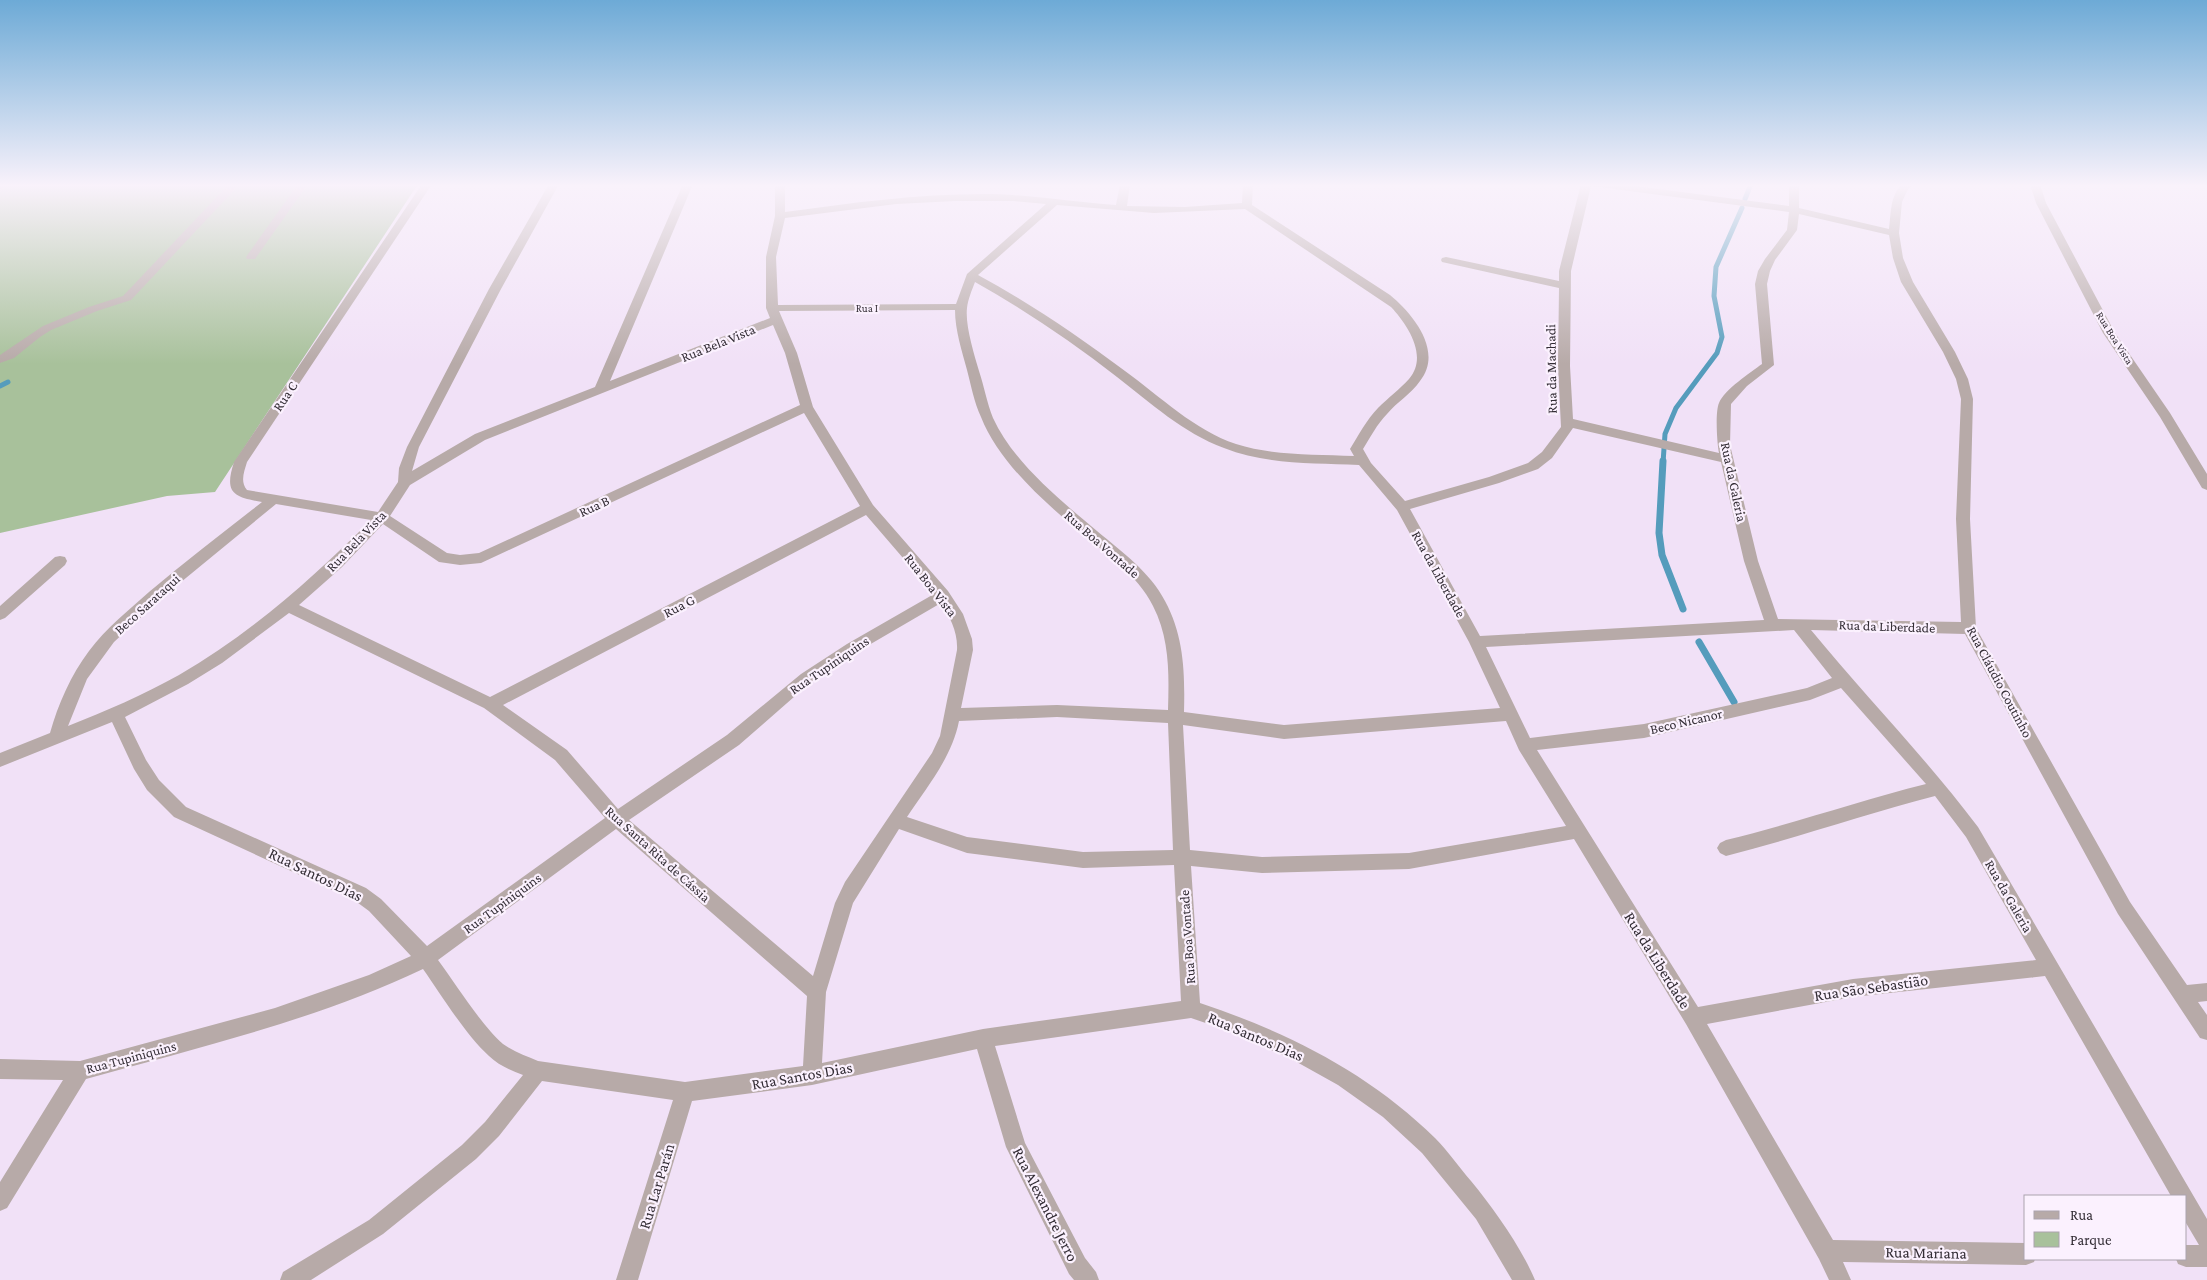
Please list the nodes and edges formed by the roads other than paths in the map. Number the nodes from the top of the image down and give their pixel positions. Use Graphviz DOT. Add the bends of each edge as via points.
graph roads {
  1 [pos="177,244"];
  2 [pos="260,244"];
  3 [pos="387,244"];
  4 [pos="521,244"];
  5 [pos="662,244"];
  6 [pos="774,244"];
  7 [pos="1008,244"];
  8 [pos="1306,244"];
  9 [pos="1572,244"];
  10 [pos="1782,244"];
  11 [pos="1896,244"];
  12 [pos="2062,244"];
  13 [pos="251,257"];
  14 [pos="1446,260"];
  15 [pos="971,276"];
  16 [pos="1565,286"];
  17 [pos="961,307"];
  18 [pos="774,314"];
  19 [pos="0,359"];
  20 [pos="600,390"];
  21 [pos="807,407"];
  22 [pos="1566,422"];
  23 [pos="1728,459"];
  24 [pos="1362,461"];
  25 [pos="405,482"];
  26 [pos="2207,485"];
  27 [pos="274,499"];
  28 [pos="1402,507"];
  29 [pos="868,508"];
  30 [pos="382,517"];
  31 [pos="60,561"];
  32 [pos="943,595"];
  33 [pos="288,606"];
  34 [pos="0,614"];
  35 [pos="1798,624"];
  36 [pos="1773,625"];
  37 [pos="1969,628"];
  38 [pos="1476,642"];
  39 [pos="1842,680"];
  40 [pos="490,704"];
  41 [pos="116,714"];
  42 [pos="1510,714"];
  43 [pos="953,715"];
  44 [pos="1175,717"];
  45 [pos="57,738"];
  46 [pos="1525,746"];
  47 [pos="0,760"];
  48 [pos="1939,788"];
  49 [pos="616,819"];
  50 [pos="896,821"];
  51 [pos="1578,831"];
  52 [pos="1726,848"];
  53 [pos="1182,857"];
  54 [pos="426,958"];
  55 [pos="2050,966"];
  56 [pos="817,992"];
  57 [pos="2207,992"];
  58 [pos="2182,995"];
  59 [pos="1191,1010"];
  60 [pos="1693,1016"];
  61 [pos="2207,1031"];
  62 [pos="983,1038"];
  63 [pos="0,1069"];
  64 [pos="80,1071"];
  65 [pos="538,1071"];
  66 [pos="812,1075"];
  67 [pos="684,1092"];
  68 [pos="2181,1195"];
  69 [pos="0,1201"];
  70 [pos="2187,1205"];
  71 [pos="2207,1239"];
  72 [pos="1827,1251"];
  73 [pos="2024,1254"];
  74 [pos="2187,1256"];
  75 [pos="2207,1256"];
  76 [pos="291,1280"];
  77 [pos="627,1280"];
  78 [pos="1088,1280"];
  79 [pos="1524,1280"];
  80 [pos="1840,1280"];
  1 -- 19 [label="street" via="127,298 44,330"];
  2 -- 13 [label="street"];
  3 -- 27 [label="street, Rua C" via="241,462 236,479 239,490 243,494"];
  4 -- 25 [label="street" via="423,428 409,457"];
  5 -- 20 [label="street"];
  6 -- 18 [label="street, Rua Boa Vista" via="771,257"];
  7 -- 15 [label="street"];
  8 -- 24 [label="street" via="1386,296 1415,327 1420,341 1416,379 1381,412 1356,449"];
  9 -- 16 [label="street, Rua da Machadi"];
  10 -- 23 [label="street, Rua da Galeria" via="1770,258 1761,284 1768,365 1743,383 1724,406 1724,445"];
  11 -- 37 [label="street, Rua Cláudio Coutinho" via="1907,282 1949,352 1967,399 1963,519"];
  12 -- 26 [label="street, Rua Boa Vista" via="2109,333 2166,416"];
  14 -- 16 [label="street"];
  15 -- 17 [label="street, Rua Boa Vontade"];
  15 -- 24 [label="street" via="1076,340 1191,426 1217,441 1268,455"];
  16 -- 22 [label="street, Rua da Machadi"];
  17 -- 18 [label="street, Rua I"];
  17 -- 44 [label="street, Rua Boa Vontade" via="971,363 987,418 1011,458 1065,512 1147,584 1159,603 1174,640 1177,675"];
  18 -- 20 [label="street, Rua Bela Vista"];
  18 -- 21 [label="street, Rua Boa Vista" via="791,353"];
  20 -- 25 [label="street, Rua Bela Vista" via="480,437"];
  21 -- 29 [label="street, Rua Boa Vista"];
  21 -- 30 [label="street, Rua B" via="481,558 444,558"];
  22 -- 23 [label="street"];
  22 -- 28 [label="street, Rua da Machadi" via="1563,435 1547,456 1533,466"];
  23 -- 36 [label="street, Rua da Galeria" via="1751,561"];
  24 -- 28 [label="street, Rua da Liberdade"];
  25 -- 30 [label="street, Rua Bela Vista"];
  27 -- 30 [label="street, Rua C"];
  27 -- 45 [label="street, Beco Sarataqui" via="118,627 94,656 72,693"];
  28 -- 38 [label="street, Rua da Liberdade"];
  29 -- 32 [label="street, Rua Boa Vista"];
  29 -- 40 [label="street, Rua G"];
  30 -- 33 [label="street, Rua Bela Vista"];
  31 -- 34 [label="street"];
  32 -- 43 [label="street, Rua Boa Vista" via="958,620 965,644"];
  32 -- 49 [label="street, Rua Tupiniquins" via="814,673 733,740"];
  33 -- 40 [label="street, Rua Santa Rita de Cássia"];
  33 -- 41 [label="street, Rua Bela Vista" via="184,680"];
  35 -- 36 [label="street, Rua da Liberdade"];
  35 -- 37 [label="street, Rua da Liberdade"];
  35 -- 39 [label="street, Rua da Galeria"];
  36 -- 38 [label="street, Rua da Liberdade"];
  37 -- 58 [label="street, Rua Cláudio Coutinho" via="2124,908"];
  38 -- 42 [label="street, Rua da Liberdade"];
  39 -- 46 [label="street, Beco Nicanor" via="1810,694 1644,731"];
  39 -- 48 [label="street, Rua da Galeria"];
  40 -- 49 [label="street, Rua Santa Rita de Cássia" via="561,755"];
  41 -- 45 [label="street, Rua Bela Vista"];
  41 -- 54 [label="street, Rua Santos Dias" via="153,784 180,812 360,894 375,905"];
  42 -- 44 [label="street" via="1284,732"];
  42 -- 46 [label="street, Rua da Liberdade"];
  43 -- 44 [label="street" via="1057,712"];
  43 -- 50 [label="street, Rua Boa Vista" via="938,757"];
  44 -- 53 [label="street, Rua Boa Vontade"];
  45 -- 47 [label="street, Rua Bela Vista"];
  46 -- 51 [label="street, Rua da Liberdade"];
  48 -- 52 [label="street" via="1880,803 1779,836"];
  48 -- 55 [label="street, Rua da Galeria" via="1972,832"];
  49 -- 54 [label="street, Rua Tupiniquins"];
  49 -- 56 [label="street, Rua Santa Rita de Cássia"];
  50 -- 53 [label="street" via="967,845 1083,860"];
  50 -- 56 [label="street, Rua Boa Vista" via="844,903"];
  51 -- 53 [label="street" via="1409,861 1262,865"];
  51 -- 60 [label="street, Rua da Liberdade"];
  53 -- 59 [label="street, Rua Boa Vontade"];
  54 -- 64 [label="street, Rua Tupiniquins" via="373,983 275,1017"];
  54 -- 65 [label="street, Rua Santos Dias" via="490,1044 510,1060"];
  55 -- 60 [label="street, Rua São Sebastião" via="1853,988"];
  55 -- 68 [label="street, Rua da Galeria"];
  56 -- 66 [label="street, Rua Boa Vista"];
  57 -- 58 [label="street"];
  58 -- 61 [label="street, Rua Cláudio Coutinho"];
  59 -- 62 [label="street, Rua Santos Dias"];
  59 -- 79 [label="street, Rua Santos Dias" via="1235,1024 1302,1054 1345,1078 1390,1110 1429,1146 1483,1212"];
  60 -- 72 [label="street, Rua da Liberdade"];
  62 -- 66 [label="street, Rua Santos Dias"];
  62 -- 78 [label="street, Rua Alexandre Jerro" via="1016,1147 1077,1266"];
  63 -- 64 [label="street, Rua Tupiniquins"];
  64 -- 69 [label="street"];
  65 -- 67 [label="street, Rua Santos Dias"];
  65 -- 76 [label="street" via="492,1129 469,1152 376,1227"];
  66 -- 67 [label="street, Rua Santos Dias"];
  67 -- 77 [label="street, Rua Lar Parán"];
  70 -- 71 [label="street"];
  72 -- 73 [label="street, Rua Mariana"];
  72 -- 80 [label="street, Rua da Liberdade"];
  74 -- 75 [label="street"];
}
